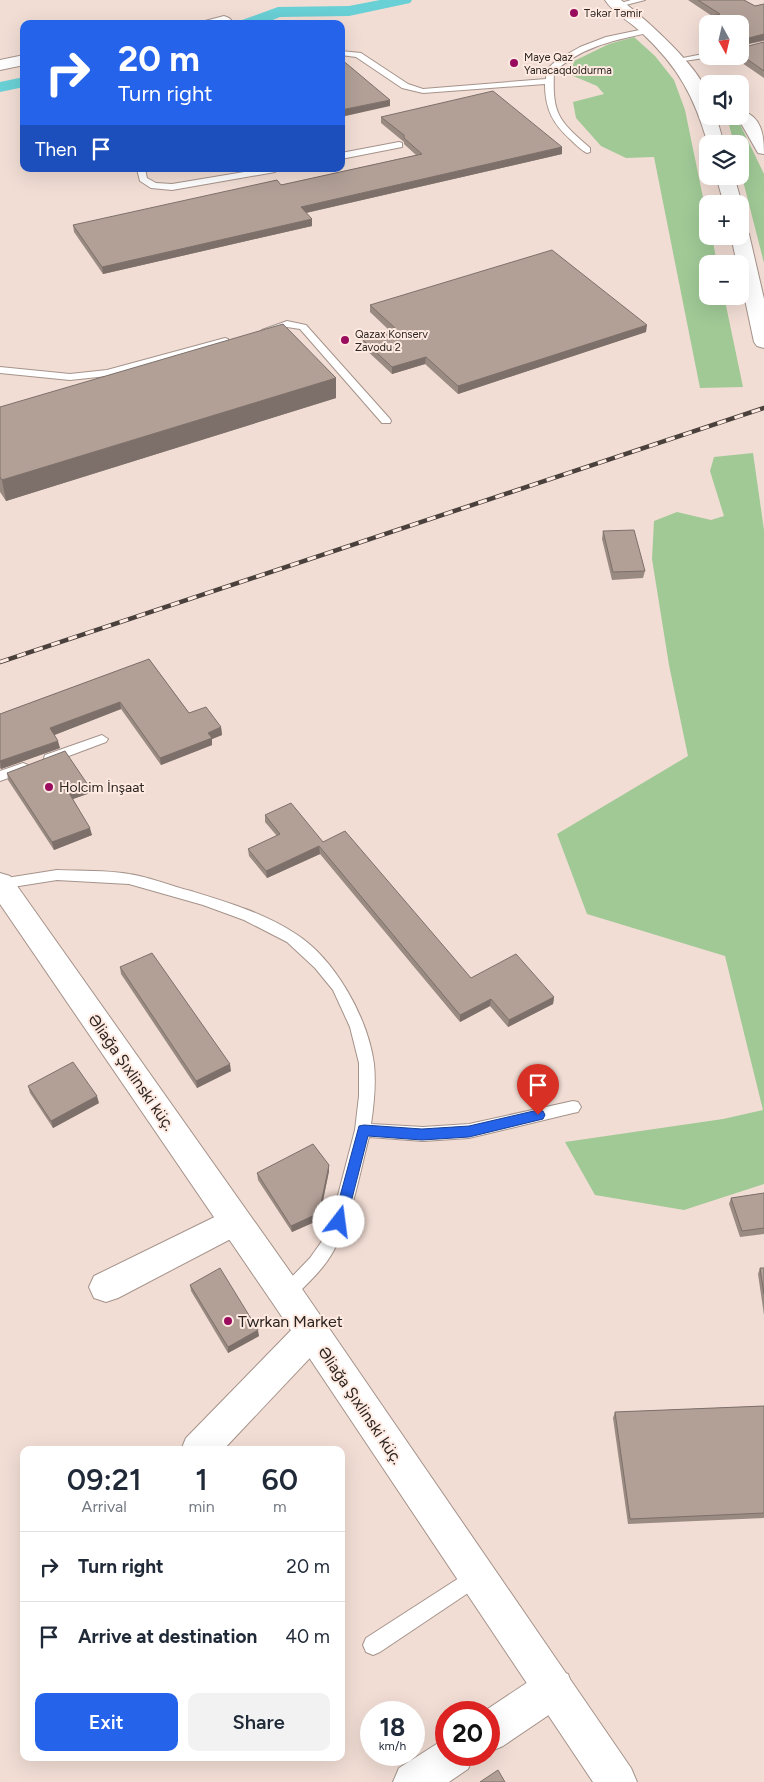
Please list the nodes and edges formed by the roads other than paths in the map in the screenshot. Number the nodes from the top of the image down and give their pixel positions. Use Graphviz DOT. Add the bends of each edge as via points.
graph roads {
  1 [pos="641,0"];
  2 [pos="615,2"];
  3 [pos="648,30"];
  4 [pos="345,53"];
  5 [pos="699,57"];
  6 [pos="677,60"];
  7 [pos="20,61"];
  8 [pos="0,65"];
  9 [pos="549,81"];
  10 [pos="699,96"];
  11 [pos="749,122"];
  12 [pos="399,145"];
  13 [pos="764,149"];
  14 [pos="587,150"];
  15 [pos="345,155"];
  16 [pos="142,172"];
  17 [pos="258,172"];
  18 [pos="742,245"];
  19 [pos="259,332"];
  20 [pos="240,337"];
  21 [pos="764,342"];
  22 [pos="0,370"];
  23 [pos="386,420"];
  24 [pos="102,739"];
  25 [pos="0,776"];
  26 [pos="0,883"];
  27 [pos="573,1107"];
  28 [pos="364,1130"];
  29 [pos="235,1221"];
  30 [pos="106,1287"];
  31 [pos="286,1294"];
  32 [pos="312,1332"];
  33 [pos="203,1446"];
  34 [pos="477,1576"];
  35 [pos="373,1645"];
  36 [pos="554,1688"];
  37 [pos="500,1725"];
  38 [pos="437,1766"];
  39 [pos="413,1782"];
  40 [pos="617,1782"];
  1 -- 2 [label="lane"];
  2 -- 3 [label="main road"];
  3 -- 6 [label="main road"];
  3 -- 9 [label="lane" via="603,40 559,61 550,71"];
  4 -- 9 [label="lane" via="358,54 405,86 423,91"];
  5 -- 6 [label="lane"];
  6 -- 10 [label="main road"];
  7 -- 8 [label="main road"];
  9 -- 14 [label="lane" via="553,117"];
  11 -- 13 [label="main road"];
  12 -- 15 [label="lane"];
  16 -- 17 [label="lane" via="143,179 154,186 172,187"];
  18 -- 21 [label="main road"];
  19 -- 23 [label="lane" via="288,324 303,327"];
  20 -- 22 [label="lane" via="107,373 70,377"];
  24 -- 25 [label="lane"];
  26 -- 28 [label="lane" via="57,876 129,879 249,916 292,938 339,987 357,1027 366,1063"];
  26 -- 29 [label="main road, Əliağa Şıxlinski küç."];
  27 -- 28 [label="lane" via="469,1131 422,1134"];
  28 -- 31 [label="lane" via="339,1222 328,1246"];
  29 -- 30 [label="main road"];
  29 -- 31 [label="main road, Əliağa Şıxlinski küç."];
  31 -- 32 [label="main road, Əliağa Şıxlinski küç."];
  32 -- 33 [label="main road"];
  32 -- 34 [label="main road, Əliağa Şıxlinski küç."];
  34 -- 35 [label="lane"];
  34 -- 36 [label="main road, Əliağa Şıxlinski küç."];
  36 -- 37 [label="main road"];
  36 -- 40 [label="main road, Əliağa Şıxlinski küç."];
  38 -- 39 [label="main road"];
}
